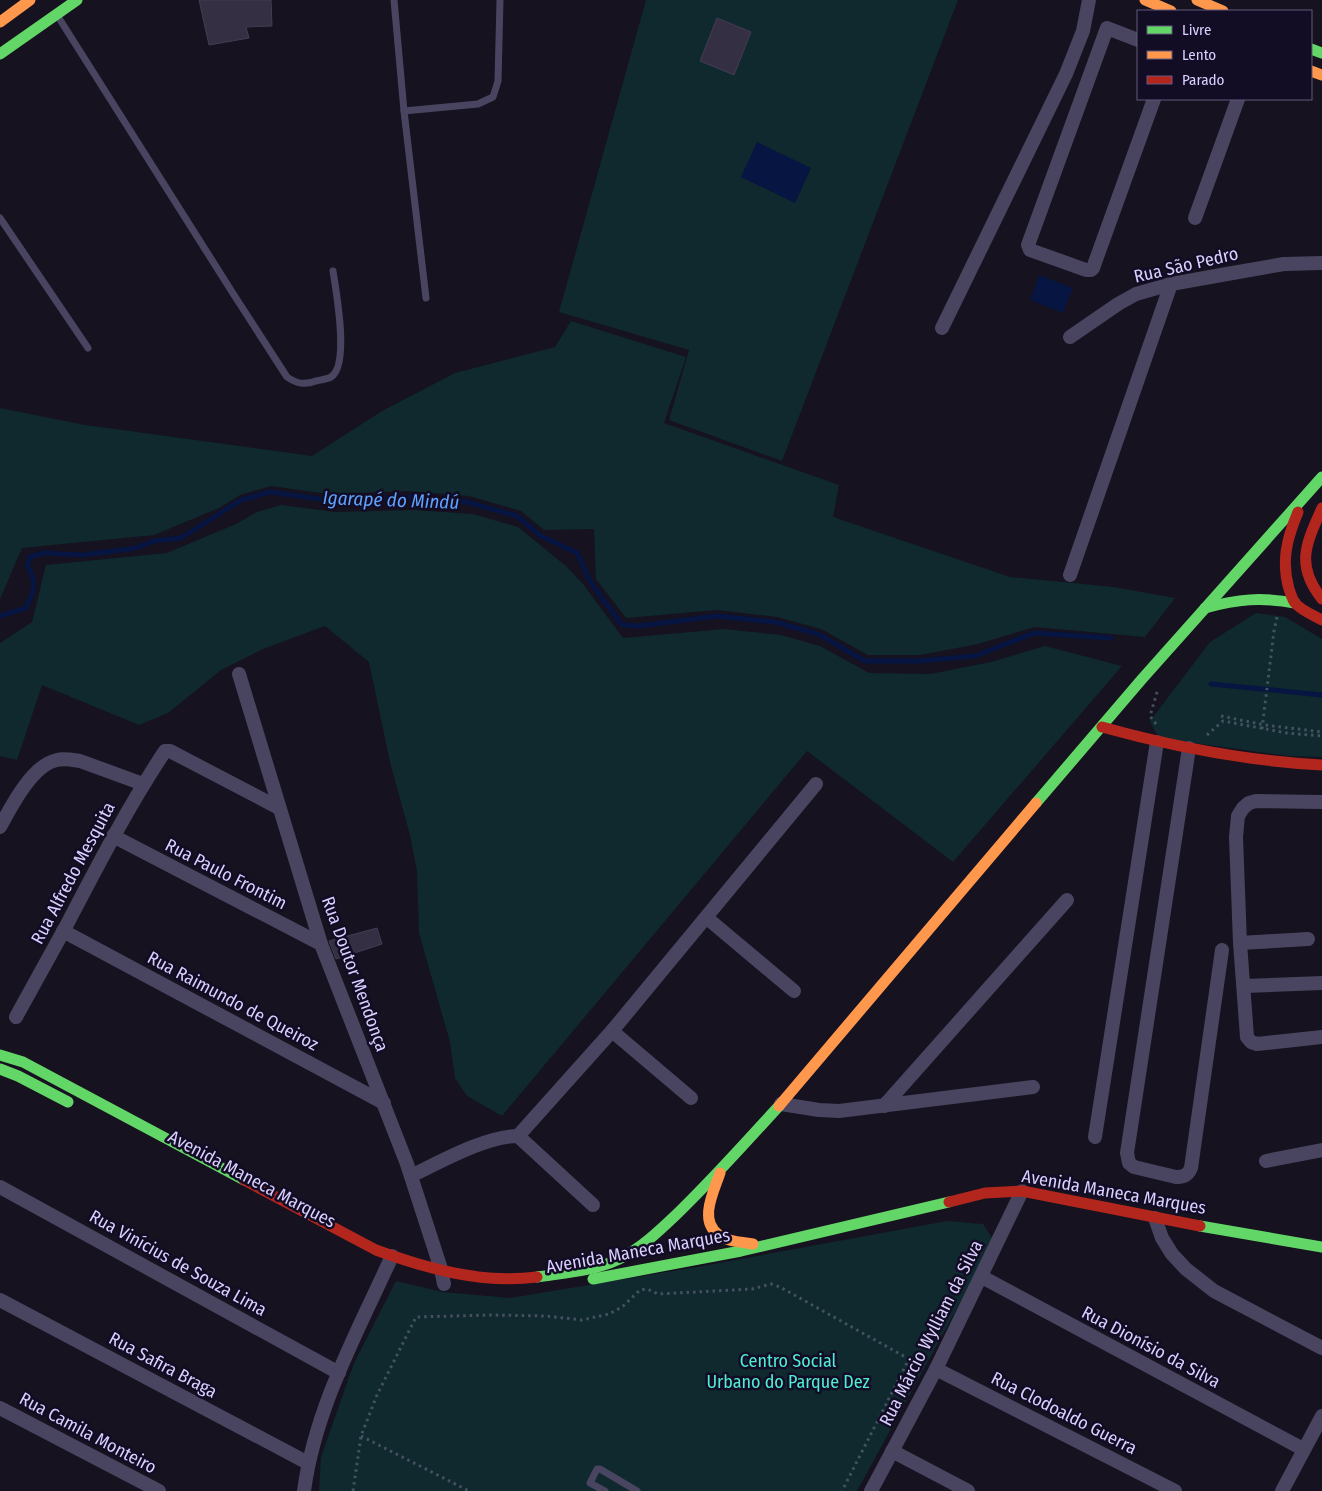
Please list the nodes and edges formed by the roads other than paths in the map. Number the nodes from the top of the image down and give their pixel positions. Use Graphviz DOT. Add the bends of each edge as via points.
graph roads {
  1 [pos="30,0"];
  2 [pos="77,0"];
  3 [pos="394,0"];
  4 [pos="500,0"];
  5 [pos="1089,0"];
  6 [pos="1145,0"];
  7 [pos="1197,0"];
  8 [pos="1169,10"];
  9 [pos="1221,10"];
  10 [pos="56,14"];
  11 [pos="0,22"];
  12 [pos="1137,40"];
  13 [pos="0,54"];
  14 [pos="1154,100"];
  15 [pos="1238,100"];
  16 [pos="404,111"];
  17 [pos="0,218"];
  18 [pos="1195,218"];
  19 [pos="1322,263"];
  20 [pos="334,271"];
  21 [pos="1171,284"];
  22 [pos="426,298"];
  23 [pos="942,328"];
  24 [pos="1070,337"];
  25 [pos="88,348"];
  26 [pos="1322,477"];
  27 [pos="1307,495"];
  28 [pos="1322,508"];
  29 [pos="1070,575"];
  30 [pos="1322,598"];
  31 [pos="1295,603"];
  32 [pos="1205,608"];
  33 [pos="1322,620"];
  34 [pos="239,674"];
  35 [pos="1102,727"];
  36 [pos="1159,735"];
  37 [pos="1189,748"];
  38 [pos="1322,765"];
  39 [pos="143,784"];
  40 [pos="816,784"];
  41 [pos="1322,802"];
  42 [pos="279,808"];
  43 [pos="0,827"];
  44 [pos="113,836"];
  45 [pos="1068,900"];
  46 [pos="707,918"];
  47 [pos="63,931"];
  48 [pos="1308,939"];
  49 [pos="1240,943"];
  50 [pos="321,944"];
  51 [pos="1222,950"];
  52 [pos="1322,982"];
  53 [pos="1244,986"];
  54 [pos="794,991"];
  55 [pos="16,1017"];
  56 [pos="612,1031"];
  57 [pos="1322,1037"];
  58 [pos="0,1055"];
  59 [pos="0,1069"];
  60 [pos="1033,1088"];
  61 [pos="691,1098"];
  62 [pos="384,1104"];
  63 [pos="781,1104"];
  64 [pos="884,1106"];
  65 [pos="80,1108"];
  66 [pos="518,1136"];
  67 [pos="1095,1137"];
  68 [pos="1322,1150"];
  69 [pos="1266,1161"];
  70 [pos="721,1170"];
  71 [pos="411,1176"];
  72 [pos="0,1187"];
  73 [pos="1022,1191"];
  74 [pos="592,1205"];
  75 [pos="1155,1218"];
  76 [pos="762,1246"];
  77 [pos="1322,1247"];
  78 [pos="388,1265"];
  79 [pos="982,1277"];
  80 [pos="443,1280"];
  81 [pos="489,1289"];
  82 [pos="0,1300"];
  83 [pos="1322,1348"];
  84 [pos="936,1369"];
  85 [pos="339,1373"];
  86 [pos="0,1408"];
  87 [pos="1322,1416"];
  88 [pos="1303,1449"];
  89 [pos="892,1451"];
  90 [pos="308,1463"];
  91 [pos="159,1491"];
  92 [pos="304,1491"];
  93 [pos="605,1491"];
  94 [pos="637,1491"];
  95 [pos="871,1491"];
  96 [pos="968,1491"];
  97 [pos="1175,1491"];
  98 [pos="1282,1491"];
  1 -- 11 [label="main road"];
  2 -- 10 [label="main road"];
  3 -- 16 [label="lane"];
  4 -- 16 [label="lane" via="498,81 493,97 478,104"];
  5 -- 23 [label="street" via="1083,31 1066,74"];
  6 -- 8 [label="main road"];
  7 -- 9 [label="main road"];
  10 -- 13 [label="main road"];
  10 -- 20 [label="lane" via="239,303 287,377 295,383 308,384 331,377 337,370 342,338"];
  12 -- 14 [label="street" via="1107,28 1028,245 1030,250 1086,270 1093,268"];
  15 -- 18 [label="street"];
  16 -- 22 [label="lane"];
  17 -- 25 [label="lane"];
  19 -- 21 [label="street, Rua São Pedro" via="1284,264"];
  21 -- 24 [label="street, Rua São Pedro" via="1128,298"];
  21 -- 29 [label="street"];
  26 -- 27 [label="main road"];
  27 -- 31 [label="main road" via="1290,530 1284,552 1285,570"];
  27 -- 32 [label="main road, Avenida Maneca Marques"];
  28 -- 30 [label="main road" via="1310,537 1305,562 1310,582"];
  31 -- 32 [label="main road" via="1256,597"];
  31 -- 33 [label="main road"];
  32 -- 35 [label="main road, Avenida Maneca Marques"];
  34 -- 42 [label="street, Rua Doutor Mendonça"];
  35 -- 36 [label="main road"];
  35 -- 63 [label="main road, Avenida Maneca Marques"];
  36 -- 37 [label="main road"];
  36 -- 67 [label="street"];
  37 -- 38 [label="main road" via="1260,760"];
  37 -- 51 [label="street" via="1127,1153 1129,1163 1134,1167 1176,1177 1189,1174 1192,1168"];
  39 -- 42 [label="street, Rua Alfredo Mesquita" via="167,750"];
  39 -- 43 [label="street" via="80,761 56,760 34,774"];
  39 -- 44 [label="street, Rua Alfredo Mesquita"];
  40 -- 46 [label="street"];
  41 -- 49 [label="street" via="1256,801 1249,803 1238,816"];
  42 -- 50 [label="street, Rua Doutor Mendonça"];
  44 -- 47 [label="street, Rua Alfredo Mesquita"];
  44 -- 50 [label="street, Rua Paulo Frontim"];
  45 -- 64 [label="street"];
  46 -- 54 [label="street"];
  46 -- 56 [label="street"];
  47 -- 55 [label="street, Rua Alfredo Mesquita"];
  47 -- 62 [label="street, Rua Raimundo de Queiroz"];
  48 -- 49 [label="street"];
  49 -- 53 [label="street"];
  50 -- 62 [label="street, Rua Doutor Mendonça"];
  52 -- 53 [label="street"];
  53 -- 57 [label="street" via="1247,1037 1251,1042"];
  56 -- 61 [label="street"];
  56 -- 66 [label="street"];
  58 -- 78 [label="main road, Avenida Maneca Marques" via="23,1062 376,1250"];
  59 -- 65 [label="main road"];
  60 -- 64 [label="street"];
  62 -- 71 [label="street, Rua Doutor Mendonça"];
  63 -- 64 [label="street" via="839,1111"];
  63 -- 70 [label="main road, Avenida Maneca Marques"];
  66 -- 71 [label="street" via="488,1141"];
  66 -- 74 [label="street"];
  68 -- 69 [label="street"];
  70 -- 76 [label="main road" via="709,1210 708,1219 713,1231 725,1238"];
  70 -- 80 [label="main road, Avenida Maneca Marques" via="666,1226 644,1244 610,1263 528,1279 495,1279 463,1274"];
  71 -- 80 [label="street, Rua Doutor Mendonça"];
  72 -- 85 [label="street, Rua Vinícius de Souza Lima"];
  73 -- 75 [label="main road, Avenida Maneca Marques"];
  73 -- 76 [label="main road, Avenida Maneca Marques" via="985,1193"];
  73 -- 79 [label="street, Rua Márcio Wylliam da Silva"];
  75 -- 77 [label="main road, Avenida Maneca Marques"];
  75 -- 83 [label="street" via="1172,1254 1214,1291"];
  76 -- 81 [label="main road, Avenida Maneca Marques" via="647,1270 528,1289"];
  78 -- 80 [label="main road, Avenida Maneca Marques"];
  78 -- 85 [label="street"];
  79 -- 84 [label="street, Rua Márcio Wylliam da Silva"];
  79 -- 88 [label="street, Rua Dionísio da Silva"];
  82 -- 90 [label="street, Rua Safira Braga"];
  84 -- 89 [label="street, Rua Márcio Wylliam da Silva"];
  84 -- 97 [label="street, Rua Clodoaldo Guerra"];
  85 -- 90 [label="street"];
  86 -- 91 [label="street, Rua Camila Monteiro"];
  87 -- 88 [label="street"];
  88 -- 98 [label="street"];
  89 -- 95 [label="street, Rua Márcio Wylliam da Silva"];
  89 -- 96 [label="street"];
  90 -- 92 [label="street"];
  93 -- 94 [label="lane" via="590,1483 597,1469"];
}
